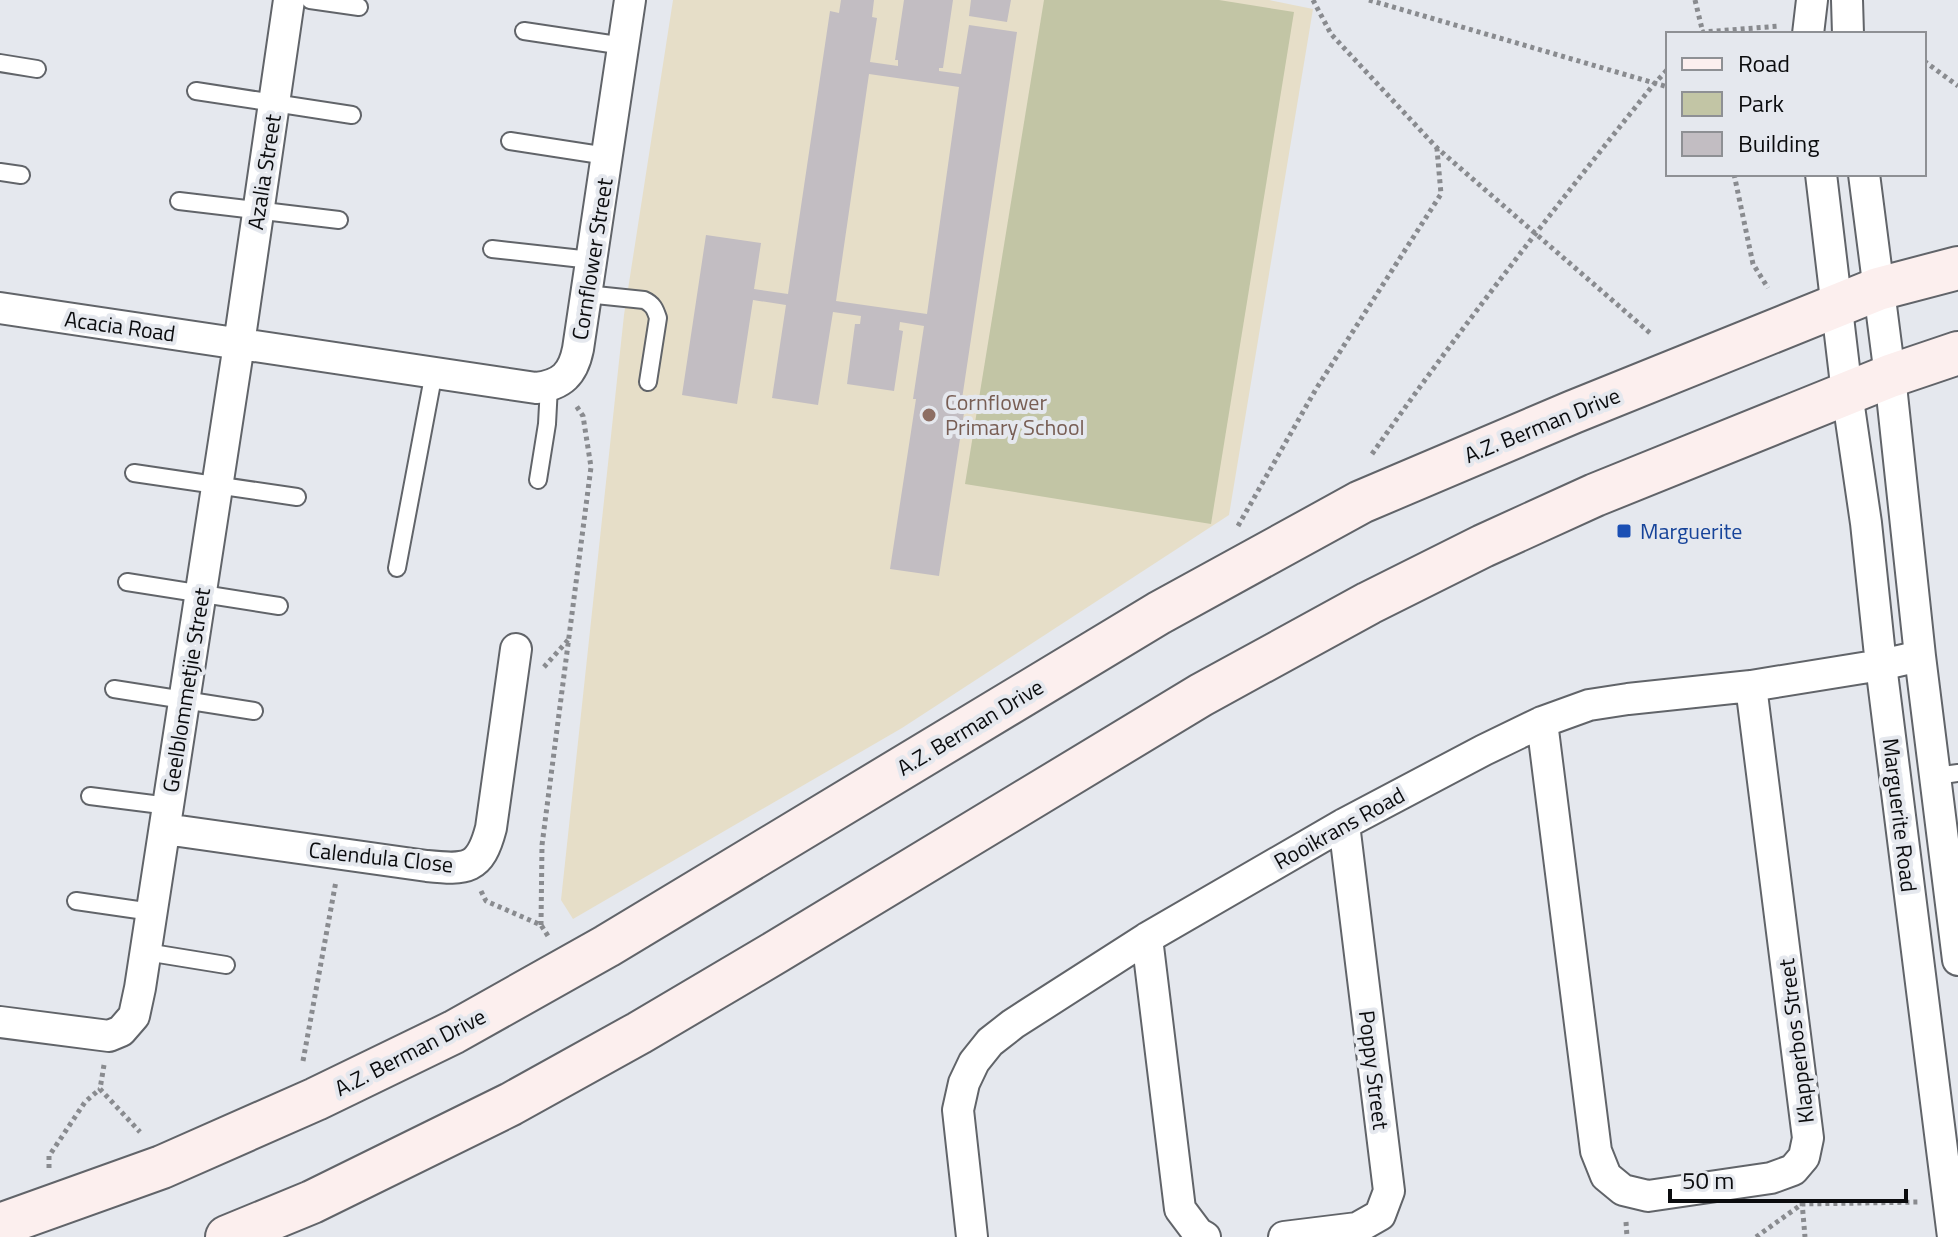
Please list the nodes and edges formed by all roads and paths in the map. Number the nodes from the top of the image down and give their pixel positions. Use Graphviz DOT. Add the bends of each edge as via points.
graph roads {
  1 [pos="289,0"];
  2 [pos="310,0"];
  3 [pos="630,0"];
  4 [pos="1313,0"];
  5 [pos="1369,0"];
  6 [pos="1695,0"];
  7 [pos="1812,0"];
  8 [pos="1847,0"];
  9 [pos="359,7"];
  10 [pos="1797,30"];
  11 [pos="524,31"];
  12 [pos="1703,32"];
  13 [pos="1734,32"];
  14 [pos="1848,32"];
  15 [pos="624,46"];
  16 [pos="1926,62"];
  17 [pos="0,63"];
  18 [pos="37,69"];
  19 [pos="1666,71"];
  20 [pos="1654,84"];
  21 [pos="1958,86"];
  22 [pos="1666,87"];
  23 [pos="196,91"];
  24 [pos="274,103"];
  25 [pos="352,115"];
  26 [pos="510,141"];
  27 [pos="1437,148"];
  28 [pos="607,156"];
  29 [pos="0,172"];
  30 [pos="21,175"];
  31 [pos="1734,176"];
  32 [pos="1821,176"];
  33 [pos="1864,176"];
  34 [pos="179,201"];
  35 [pos="257,210"];
  36 [pos="339,220"];
  37 [pos="1535,232"];
  38 [pos="492,249"];
  39 [pos="591,260"];
  40 [pos="1958,268"];
  41 [pos="1768,288"];
  42 [pos="1878,289"];
  43 [pos="586,294"];
  44 [pos="1837,306"];
  45 [pos="0,308"];
  46 [pos="1650,333"];
  47 [pos="239,344"];
  48 [pos="1958,353"];
  49 [pos="434,372"];
  50 [pos="1890,376"];
  51 [pos="648,382"];
  52 [pos="554,384"];
  53 [pos="1847,393"];
  54 [pos="1372,454"];
  55 [pos="134,473"];
  56 [pos="538,480"];
  57 [pos="217,485"];
  58 [pos="297,497"];
  59 [pos="1238,526"];
  60 [pos="397,568"];
  61 [pos="127,582"];
  62 [pos="201,593"];
  63 [pos="279,606"];
  64 [pos="516,649"];
  65 [pos="1920,656"];
  66 [pos="1881,665"];
  67 [pos="1751,686"];
  68 [pos="114,689"];
  69 [pos="185,700"];
  70 [pos="254,711"];
  71 [pos="1542,722"];
  72 [pos="1947,775"];
  73 [pos="90,796"];
  74 [pos="167,817"];
  75 [pos="1344,824"];
  76 [pos="341,854"];
  77 [pos="467,866"];
  78 [pos="76,901"];
  79 [pos="152,912"];
  80 [pos="541,925"];
  81 [pos="548,936"];
  82 [pos="1147,938"];
  83 [pos="146,952"];
  84 [pos="1958,960"];
  85 [pos="226,965"];
  86 [pos="0,1022"];
  87 [pos="115,1034"];
  88 [pos="303,1061"];
  89 [pos="100,1089"];
  90 [pos="140,1132"];
  91 [pos="49,1168"];
  92 [pos="1793,1170"];
  93 [pos="1802,1204"];
  94 [pos="1932,1206"];
  95 [pos="0,1225"];
  96 [pos="227,1237"];
  97 [pos="972,1237"];
  98 [pos="1205,1237"];
  99 [pos="1284,1237"];
  100 [pos="1756,1237"];
  101 [pos="1805,1237"];
  102 [pos="1953,1237"];
  1 -- 24 [label="street, Azalia Street"];
  2 -- 9 [label="lane"];
  3 -- 15 [label="street, Cornflower Street"];
  4 -- 27 [label="path" via="1331,34"];
  5 -- 20 [label="path"];
  6 -- 12 [label="path"];
  7 -- 10 [label="street"];
  8 -- 14 [label="street"];
  10 -- 13 [label="path"];
  11 -- 15 [label="lane"];
  15 -- 28 [label="street, Cornflower Street"];
  16 -- 21 [label="path"];
  17 -- 18 [label="lane"];
  19 -- 20 [label="path"];
  20 -- 22 [label="path"];
  20 -- 37 [label="path"];
  23 -- 24 [label="lane"];
  24 -- 25 [label="lane"];
  24 -- 35 [label="street, Azalia Street"];
  26 -- 28 [label="lane"];
  27 -- 37 [label="path"];
  27 -- 59 [label="path" via="1441,194 1316,389"];
  28 -- 39 [label="street, Cornflower Street"];
  29 -- 30 [label="lane"];
  31 -- 41 [label="path" via="1753,264"];
  32 -- 44 [label="street, Marguerite Road"];
  33 -- 42 [label="street, Marguerite Road"];
  34 -- 35 [label="lane"];
  35 -- 36 [label="lane"];
  35 -- 47 [label="street, Azalia Street"];
  37 -- 46 [label="path"];
  37 -- 54 [label="path"];
  38 -- 39 [label="lane"];
  39 -- 43 [label="street, Cornflower Street"];
  40 -- 42 [label="main road, A.Z. Berman Drive"];
  42 -- 44 [label="main road, A.Z. Berman Drive"];
  42 -- 50 [label="street, Marguerite Road"];
  43 -- 51 [label="lane" via="651,304 658,318"];
  43 -- 52 [label="street, Cornflower Street" via="576,361"];
  44 -- 53 [label="street, Marguerite Road"];
  44 -- 95 [label="main road, A.Z. Berman Drive" via="1361,502 1159,613 689,898 454,1032 175,1161"];
  45 -- 47 [label="street, Acacia Road"];
  47 -- 49 [label="street"];
  47 -- 57 [label="street, Geelblommetjie Street"];
  48 -- 50 [label="main road"];
  49 -- 52 [label="street" via="536,388"];
  49 -- 60 [label="lane"];
  50 -- 53 [label="main road"];
  50 -- 65 [label="street, Marguerite Road"];
  52 -- 56 [label="lane"];
  52 -- 80 [label="path" via="583,416 591,467 542,845"];
  53 -- 66 [label="street, Marguerite Road"];
  53 -- 96 [label="main road" via="1595,495 1369,603 1201,695 524,1097 312,1202"];
  55 -- 57 [label="lane"];
  57 -- 58 [label="lane"];
  57 -- 62 [label="street, Geelblommetjie Street"];
  61 -- 62 [label="lane"];
  62 -- 63 [label="lane"];
  62 -- 69 [label="street, Geelblommetjie Street"];
  64 -- 77 [label="street, Calendula Close" via="491,828 484,852"];
  65 -- 66 [label="street, Rooikrans Road"];
  65 -- 72 [label="street, Marguerite Road"];
  66 -- 67 [label="street, Rooikrans Road"];
  66 -- 102 [label="street, Marguerite Road"];
  67 -- 71 [label="street, Rooikrans Road" via="1589,705"];
  67 -- 92 [label="street, Klapperbos Street" via="1808,1138 1804,1157"];
  68 -- 69 [label="lane"];
  69 -- 70 [label="lane"];
  69 -- 74 [label="street, Geelblommetjie Street"];
  71 -- 75 [label="street, Rooikrans Road"];
  71 -- 92 [label="street" via="1596,1151 1606,1176 1623,1190 1648,1196"];
  72 -- 84 [label="street, Marguerite Road"];
  73 -- 74 [label="lane"];
  74 -- 76 [label="street, Calendula Close"];
  74 -- 79 [label="street, Geelblommetjie Street"];
  75 -- 82 [label="street, Rooikrans Road"];
  75 -- 99 [label="street, Poppy Street" via="1389,1191 1380,1215 1357,1228"];
  76 -- 77 [label="street, Calendula Close"];
  76 -- 88 [label="path"];
  77 -- 80 [label="path" via="486,901"];
  78 -- 79 [label="lane"];
  79 -- 83 [label="street, Geelblommetjie Street"];
  80 -- 81 [label="path"];
  82 -- 97 [label="street, Rooikrans Road" via="1013,1024 974,1062 958,1110"];
  82 -- 98 [label="street" via="1180,1209"];
  83 -- 85 [label="lane"];
  83 -- 87 [label="street, Geelblommetjie Street" via="134,1016"];
  86 -- 87 [label="street"];
  87 -- 89 [label="path"];
  89 -- 90 [label="path"];
  89 -- 91 [label="path" via="85,1102 49,1156"];
  92 -- 93 [label="path"];
  93 -- 94 [label="path"];
  93 -- 100 [label="path"];
  93 -- 101 [label="path"];
}
